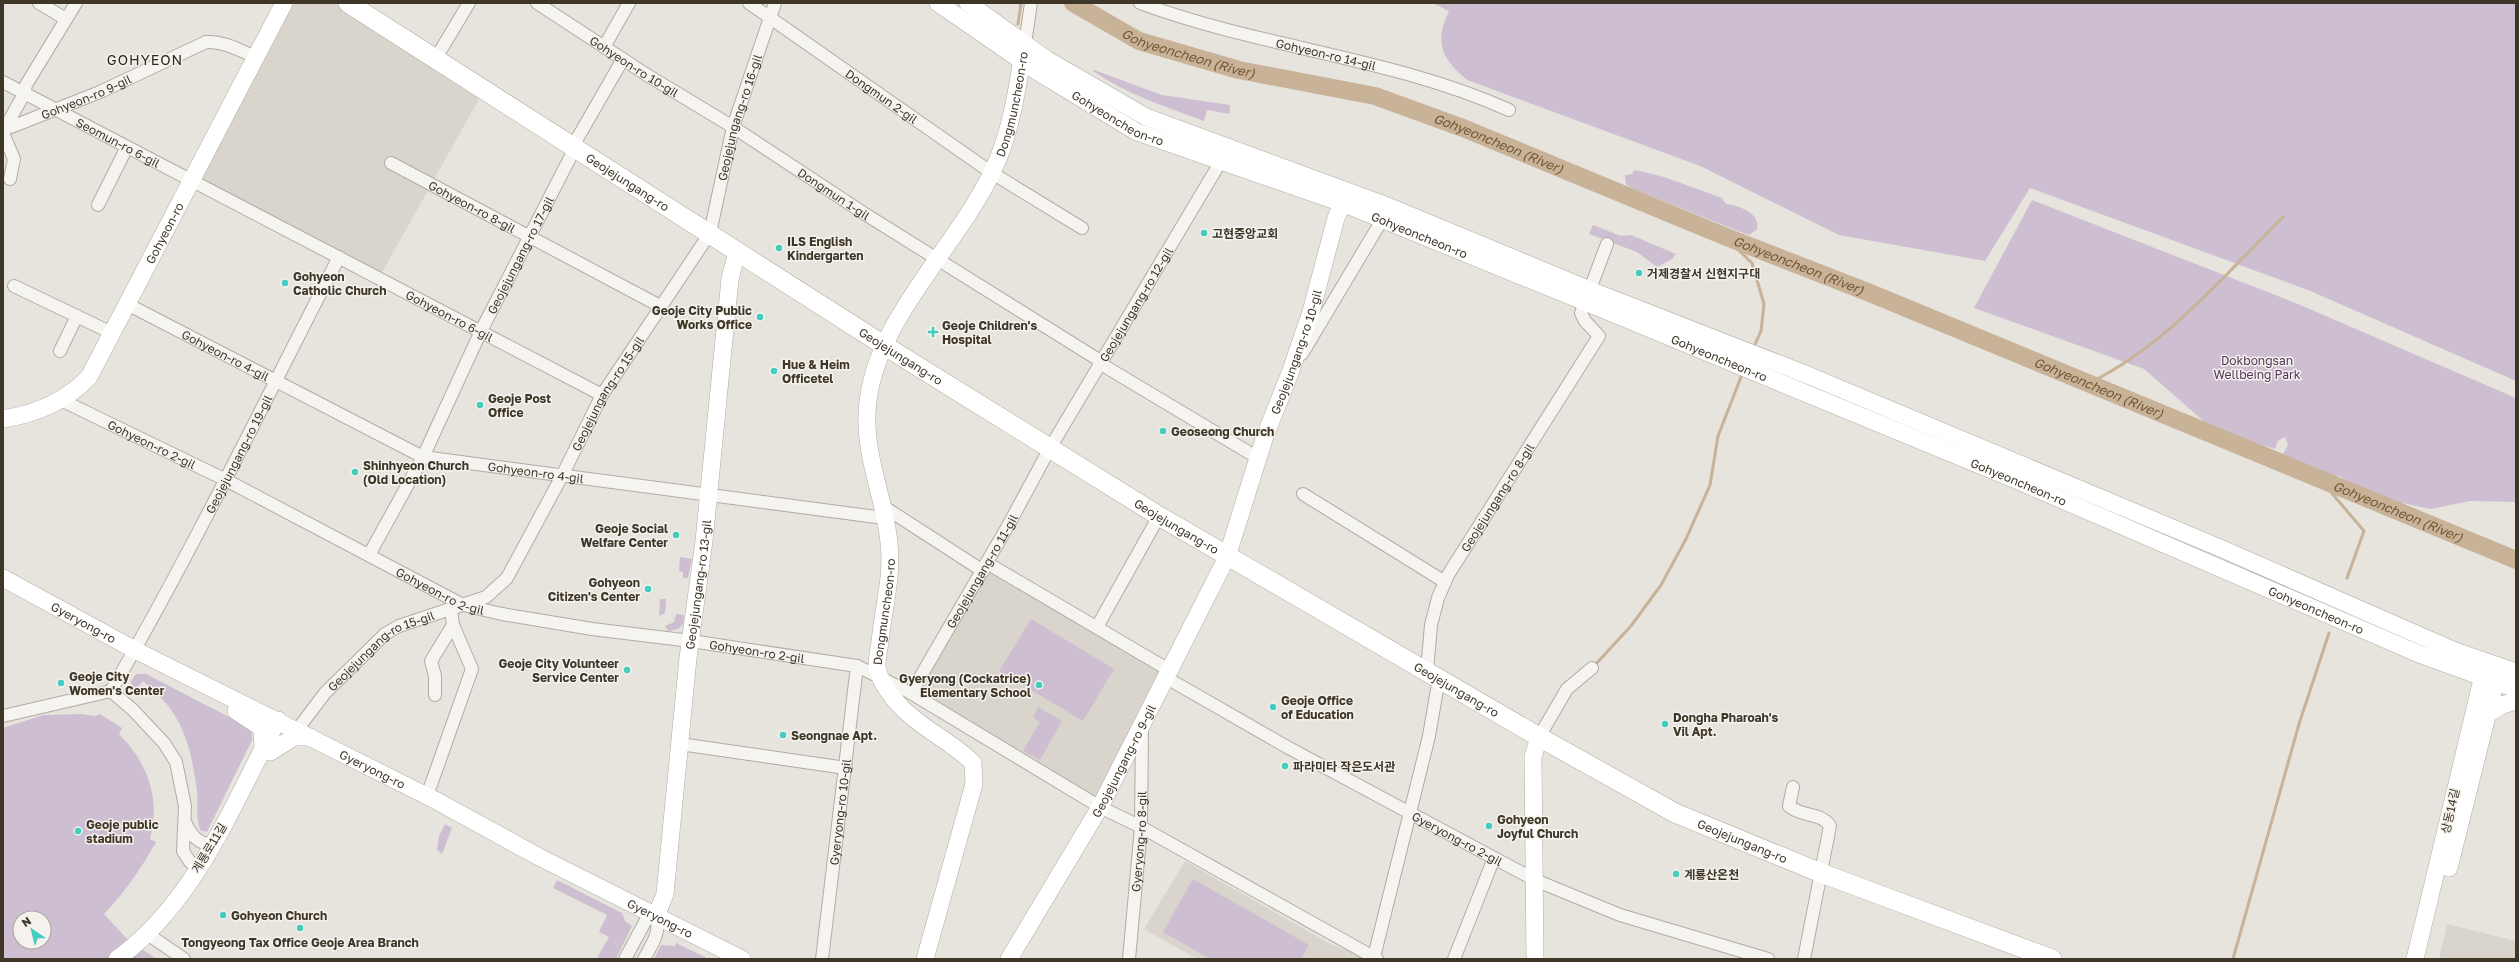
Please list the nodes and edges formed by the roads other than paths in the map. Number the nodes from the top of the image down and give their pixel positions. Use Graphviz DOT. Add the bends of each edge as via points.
graph roads {
  1 [pos="39,3"];
  2 [pos="76,3"];
  3 [pos="284,3"];
  4 [pos="348,3"];
  5 [pos="469,3"];
  6 [pos="537,3"];
  7 [pos="629,3"];
  8 [pos="749,3"];
  9 [pos="775,3"];
  10 [pos="938,3"];
  11 [pos="968,3"];
  12 [pos="1031,3"];
  13 [pos="1140,3"];
  14 [pos="66,19"];
  15 [pos="771,19"];
  16 [pos="1025,38"];
  17 [pos="604,47"];
  18 [pos="255,57"];
  19 [pos="436,58"];
  20 [pos="623,59"];
  21 [pos="1022,62"];
  22 [pos="3,82"];
  23 [pos="24,94"];
  24 [pos="55,110"];
  25 [pos="1509,110"];
  26 [pos="733,127"];
  27 [pos="4,129"];
  28 [pos="127,147"];
  29 [pos="574,147"];
  30 [pos="1221,162"];
  31 [pos="391,163"];
  32 [pos="992,173"];
  33 [pos="10,179"];
  34 [pos="192,179"];
  35 [pos="1345,197"];
  36 [pos="98,205"];
  37 [pos="1382,220"];
  38 [pos="1082,228"];
  39 [pos="710,233"];
  40 [pos="531,236"];
  41 [pos="1607,244"];
  42 [pos="737,252"];
  43 [pos="339,257"];
  44 [pos="936,258"];
  45 [pos="14,286"];
  46 [pos="1587,296"];
  47 [pos="127,304"];
  48 [pos="660,306"];
  49 [pos="78,316"];
  50 [pos="482,331"];
  51 [pos="112,333"];
  52 [pos="885,346"];
  53 [pos="60,351"];
  54 [pos="1748,360"];
  55 [pos="1102,363"];
  56 [pos="1290,374"];
  57 [pos="276,380"];
  58 [pos="602,395"];
  59 [pos="61,400"];
  60 [pos="3,419"];
  61 [pos="1050,448"];
  62 [pos="422,456"];
  63 [pos="1258,458"];
  64 [pos="564,474"];
  65 [pos="224,479"];
  66 [pos="1303,494"];
  67 [pos="708,496"];
  68 [pos="882,512"];
  69 [pos="1159,516"];
  70 [pos="369,555"];
  71 [pos="1227,557"];
  72 [pos="985,567"];
  73 [pos="3,578"];
  74 [pos="1445,582"];
  75 [pos="464,605"];
  76 [pos="451,609"];
  77 [pos="453,625"];
  78 [pos="1097,627"];
  79 [pos="691,641"];
  80 [pos="135,650"];
  81 [pos="2419,654"];
  82 [pos="857,666"];
  83 [pos="1592,668"];
  84 [pos="176,670"];
  85 [pos="2491,672"];
  86 [pos="2516,672"];
  87 [pos="1167,673"];
  88 [pos="1433,675"];
  89 [pos="881,678"];
  90 [pos="2516,689"];
  91 [pos="111,691"];
  92 [pos="911,693"];
  93 [pos="434,695"];
  94 [pos="2516,700"];
  95 [pos="2481,712"];
  96 [pos="3,716"];
  97 [pos="1142,723"];
  98 [pos="293,728"];
  99 [pos="1539,737"];
  100 [pos="680,744"];
  101 [pos="267,749"];
  102 [pos="846,768"];
  103 [pos="1793,787"];
  104 [pos="427,796"];
  105 [pos="1100,807"];
  106 [pos="1411,814"];
  107 [pos="185,821"];
  108 [pos="1141,827"];
  109 [pos="213,843"];
  110 [pos="1494,858"];
  111 [pos="198,868"];
  112 [pos="1821,873"];
  113 [pos="1535,880"];
  114 [pos="656,916"];
  115 [pos="150,936"];
  116 [pos="1375,958"];
  117 [pos="116,959"];
  118 [pos="132,959"];
  119 [pos="184,959"];
  120 [pos="625,959"];
  121 [pos="644,959"];
  122 [pos="742,959"];
  123 [pos="822,959"];
  124 [pos="925,959"];
  125 [pos="1009,959"];
  126 [pos="1129,959"];
  127 [pos="1454,959"];
  128 [pos="1535,959"];
  129 [pos="1768,959"];
  130 [pos="1804,959"];
  131 [pos="2052,959"];
  132 [pos="2415,959"];
  133 [pos="2426,959"];
  1 -- 14 [label="street"];
  2 -- 14 [label="street"];
  3 -- 18 [label="street, Gohyeon-ro"];
  4 -- 19 [label="main road, Geojejungang-ro"];
  5 -- 19 [label="street"];
  6 -- 17 [label="street, Gohyeon-ro 10-gil"];
  7 -- 17 [label="street"];
  8 -- 15 [label="street, Dongmun 2-gil"];
  9 -- 15 [label="street, Geojejungang-ro 16-gil"];
  10 -- 21 [label="street, Gohyeoncheon-ro"];
  11 -- 16 [label="street, Gohyeoncheon-ro"];
  12 -- 16 [label="street"];
  13 -- 25 [label="street, Gohyeon-ro 14-gil" via="1189,20 1380,66 1466,91"];
  14 -- 23 [label="street" via="26,85"];
  15 -- 26 [label="street, Geojejungang-ro 16-gil"];
  15 -- 32 [label="street, Dongmun 2-gil"];
  16 -- 21 [label="street, Dongmuncheon-ro"];
  16 -- 35 [label="street, Gohyeoncheon-ro" via="1146,117"];
  17 -- 20 [label="street, Gohyeon-ro 10-gil"];
  18 -- 24 [label="street, Gohyeon-ro 9-gil" via="222,43 206,42"];
  18 -- 34 [label="street, Gohyeon-ro"];
  19 -- 29 [label="main road, Geojejungang-ro"];
  20 -- 26 [label="street, Gohyeon-ro 10-gil"];
  20 -- 29 [label="street, Geojejungang-ro 17-gil"];
  21 -- 30 [label="street, Gohyeoncheon-ro" via="1137,132"];
  21 -- 32 [label="street, Dongmuncheon-ro" via="1008,132"];
  22 -- 23 [label="street, Seomun-ro 6-gil"];
  23 -- 24 [label="street, Seomun-ro 6-gil"];
  23 -- 27 [label="street"];
  24 -- 27 [label="street, Gohyeon-ro 9-gil"];
  24 -- 28 [label="street, Seomun-ro 6-gil"];
  26 -- 39 [label="street, Geojejungang-ro 16-gil"];
  26 -- 44 [label="street, Dongmun 1-gil" via="786,164"];
  27 -- 33 [label="street" via="14,159"];
  28 -- 34 [label="street, Seomun-ro 6-gil"];
  28 -- 36 [label="street"];
  29 -- 39 [label="main road, Geojejungang-ro"];
  29 -- 40 [label="street, Geojejungang-ro 17-gil"];
  30 -- 35 [label="street, Gohyeoncheon-ro"];
  30 -- 55 [label="street, Geojejungang-ro 12-gil"];
  31 -- 40 [label="street, Gohyeon-ro 8-gil"];
  32 -- 38 [label="street"];
  32 -- 44 [label="street, Dongmuncheon-ro"];
  34 -- 43 [label="street, Gohyeon-ro 6-gil"];
  34 -- 47 [label="street, Gohyeon-ro"];
  35 -- 37 [label="street, Gohyeoncheon-ro"];
  35 -- 46 [label="street, Gohyeoncheon-ro"];
  35 -- 56 [label="street, Geojejungang-ro 10-gil"];
  37 -- 46 [label="street, Gohyeoncheon-ro"];
  37 -- 56 [label="street"];
  39 -- 42 [label="main road, Geojejungang-ro"];
  39 -- 48 [label="street, Geojejungang-ro 15-gil"];
  40 -- 48 [label="street, Gohyeon-ro 8-gil"];
  40 -- 50 [label="street, Geojejungang-ro 17-gil"];
  41 -- 46 [label="street"];
  42 -- 52 [label="main road, Geojejungang-ro"];
  42 -- 67 [label="street, Geojejungang-ro 13-gil" via="730,279"];
  43 -- 50 [label="street, Gohyeon-ro 6-gil"];
  43 -- 57 [label="street, Geojejungang-ro 19-gil"];
  44 -- 52 [label="street, Dongmuncheon-ro" via="905,307"];
  44 -- 55 [label="street"];
  45 -- 49 [label="street"];
  46 -- 54 [label="street, Gohyeoncheon-ro"];
  46 -- 74 [label="street, Geojejungang-ro 8-gil" via="1581,317 1599,336"];
  47 -- 51 [label="street, Gohyeon-ro"];
  47 -- 57 [label="street, Gohyeon-ro 4-gil"];
  48 -- 58 [label="street, Geojejungang-ro 15-gil"];
  49 -- 51 [label="street"];
  49 -- 53 [label="street"];
  50 -- 58 [label="street, Gohyeon-ro 6-gil"];
  50 -- 62 [label="street, Geojejungang-ro 17-gil"];
  51 -- 59 [label="street, Gohyeon-ro" via="89,377"];
  52 -- 61 [label="main road, Geojejungang-ro"];
  52 -- 68 [label="street, Dongmuncheon-ro" via="870,387 866,413 870,464"];
  54 -- 81 [label="street, Gohyeoncheon-ro" via="2023,483"];
  54 -- 85 [label="street, Gohyeoncheon-ro" via="2220,548 2455,651"];
  55 -- 61 [label="street, Geojejungang-ro 12-gil"];
  55 -- 63 [label="street"];
  56 -- 63 [label="street, Geojejungang-ro 10-gil"];
  57 -- 62 [label="street, Gohyeon-ro 4-gil"];
  57 -- 65 [label="street, Geojejungang-ro 19-gil"];
  58 -- 64 [label="street, Geojejungang-ro 15-gil"];
  59 -- 60 [label="street, Gohyeon-ro" via="36,411"];
  59 -- 65 [label="street, Gohyeon-ro 2-gil"];
  61 -- 69 [label="main road, Geojejungang-ro"];
  61 -- 72 [label="street, Geojejungang-ro 11-gil"];
  62 -- 64 [label="street, Gohyeon-ro 4-gil"];
  62 -- 70 [label="street, Geojejungang-ro 17-gil"];
  63 -- 71 [label="street, Geojejungang-ro 10-gil"];
  64 -- 67 [label="street, Gohyeon-ro 4-gil"];
  64 -- 75 [label="street, Geojejungang-ro 15-gil" via="508,578 486,597"];
  65 -- 70 [label="street, Gohyeon-ro 2-gil"];
  65 -- 80 [label="street, Geojejungang-ro 19-gil"];
  66 -- 74 [label="street"];
  67 -- 68 [label="street, Gohyeon-ro 4-gil"];
  67 -- 79 [label="street, Geojejungang-ro 13-gil"];
  68 -- 72 [label="street, Gyeryong-ro 2-gil"];
  68 -- 89 [label="street, Dongmuncheon-ro" via="889,542 891,570 877,666"];
  69 -- 71 [label="main road, Geojejungang-ro"];
  69 -- 78 [label="street"];
  70 -- 75 [label="street, Gohyeon-ro 2-gil"];
  71 -- 87 [label="street, Geojejungang-ro 9-gil"];
  71 -- 88 [label="main road, Geojejungang-ro"];
  72 -- 78 [label="street, Gyeryong-ro 2-gil"];
  72 -- 92 [label="street, Geojejungang-ro 11-gil"];
  73 -- 80 [label="street, Gyeryong-ro"];
  74 -- 88 [label="street, Geojejungang-ro 8-gil" via="1438,598 1432,625"];
  75 -- 76 [label="street, Geojejungang-ro 15-gil"];
  75 -- 79 [label="street, Gohyeon-ro 2-gil" via="592,629"];
  76 -- 77 [label="street"];
  76 -- 98 [label="street, Geojejungang-ro 15-gil" via="399,626 385,634"];
  77 -- 93 [label="street" via="431,661 435,676"];
  77 -- 104 [label="street" via="472,669"];
  78 -- 87 [label="street, Gyeryong-ro 2-gil"];
  79 -- 82 [label="street, Gohyeon-ro 2-gil"];
  79 -- 100 [label="street, Geojejungang-ro 13-gil"];
  80 -- 84 [label="street, Gyeryong-ro"];
  80 -- 91 [label="street, Geojejungang-ro 19-gil"];
  81 -- 85 [label="street, Gohyeoncheon-ro"];
  81 -- 95 [label="street" via="2427,664 2467,682"];
  82 -- 89 [label="street, Gohyeon-ro 2-gil"];
  82 -- 102 [label="street, Gyeryong-ro 10-gil"];
  83 -- 99 [label="street" via="1567,689"];
  84 -- 98 [label="street, Gyeryong-ro"];
  84 -- 101 [label="street" via="193,688 257,724 264,733"];
  85 -- 86 [label="street, Gohyeoncheon-ro"];
  85 -- 90 [label="street, Gohyeoncheon-ro"];
  85 -- 95 [label="street, 상동14길"];
  87 -- 97 [label="street, Geojejungang-ro 9-gil"];
  87 -- 106 [label="street, Gyeryong-ro 2-gil" via="1287,747"];
  88 -- 99 [label="main road, Geojejungang-ro"];
  88 -- 106 [label="street, Geojejungang-ro 8-gil" via="1429,736"];
  89 -- 92 [label="street, Gohyeon-ro 2-gil"];
  89 -- 124 [label="street, Dongmuncheon-ro" via="899,705 917,722 961,751 973,763 974,784"];
  91 -- 96 [label="street"];
  91 -- 107 [label="street" via="164,743 176,762 182,786"];
  92 -- 105 [label="street, Gohyeon-ro 2-gil"];
  94 -- 95 [label="street"];
  95 -- 132 [label="street, 상동14길"];
  95 -- 133 [label="street, 상동14길"];
  97 -- 105 [label="street, Geojejungang-ro 9-gil"];
  97 -- 108 [label="street, Gyeryong-ro 8-gil"];
  98 -- 101 [label="street, 계룡로11길"];
  98 -- 101 [label="street" via="294,737"];
  98 -- 104 [label="street, Gyeryong-ro"];
  99 -- 112 [label="main road, Geojejungang-ro" via="1675,813"];
  99 -- 113 [label="street" via="1533,757"];
  100 -- 102 [label="street"];
  100 -- 114 [label="street, Geojejungang-ro 13-gil" via="665,894"];
  101 -- 109 [label="street, 계룡로11길"];
  101 -- 115 [label="street, 계룡로11길" via="223,846 211,866 180,910"];
  102 -- 123 [label="street, Gyeryong-ro 10-gil"];
  103 -- 112 [label="street" via="1789,806 1822,818 1830,826"];
  104 -- 114 [label="street, Gyeryong-ro"];
  105 -- 108 [label="street, Gohyeon-ro 2-gil"];
  105 -- 125 [label="street, Geojejungang-ro 9-gil"];
  106 -- 110 [label="street, Gyeryong-ro 2-gil"];
  106 -- 116 [label="street, Geojejungang-ro 8-gil"];
  107 -- 109 [label="street" via="198,841"];
  107 -- 111 [label="street" via="183,851 190,862"];
  108 -- 116 [label="street, Gohyeon-ro 2-gil"];
  108 -- 126 [label="street, Gyeryong-ro 8-gil"];
  109 -- 111 [label="street, 계룡로11길"];
  110 -- 113 [label="street, Gyeryong-ro 2-gil"];
  110 -- 127 [label="street"];
  111 -- 115 [label="street, 계룡로11길"];
  112 -- 130 [label="street"];
  112 -- 131 [label="main road, Geojejungang-ro"];
  113 -- 128 [label="street"];
  113 -- 129 [label="street, Gyeryong-ro 2-gil" via="1620,915"];
  114 -- 120 [label="street" via="646,920"];
  114 -- 121 [label="street" via="657,935"];
  114 -- 122 [label="street, Gyeryong-ro"];
  115 -- 117 [label="street, 계룡로11길"];
  115 -- 118 [label="street, 계룡로11길"];
  115 -- 119 [label="street"];
}
